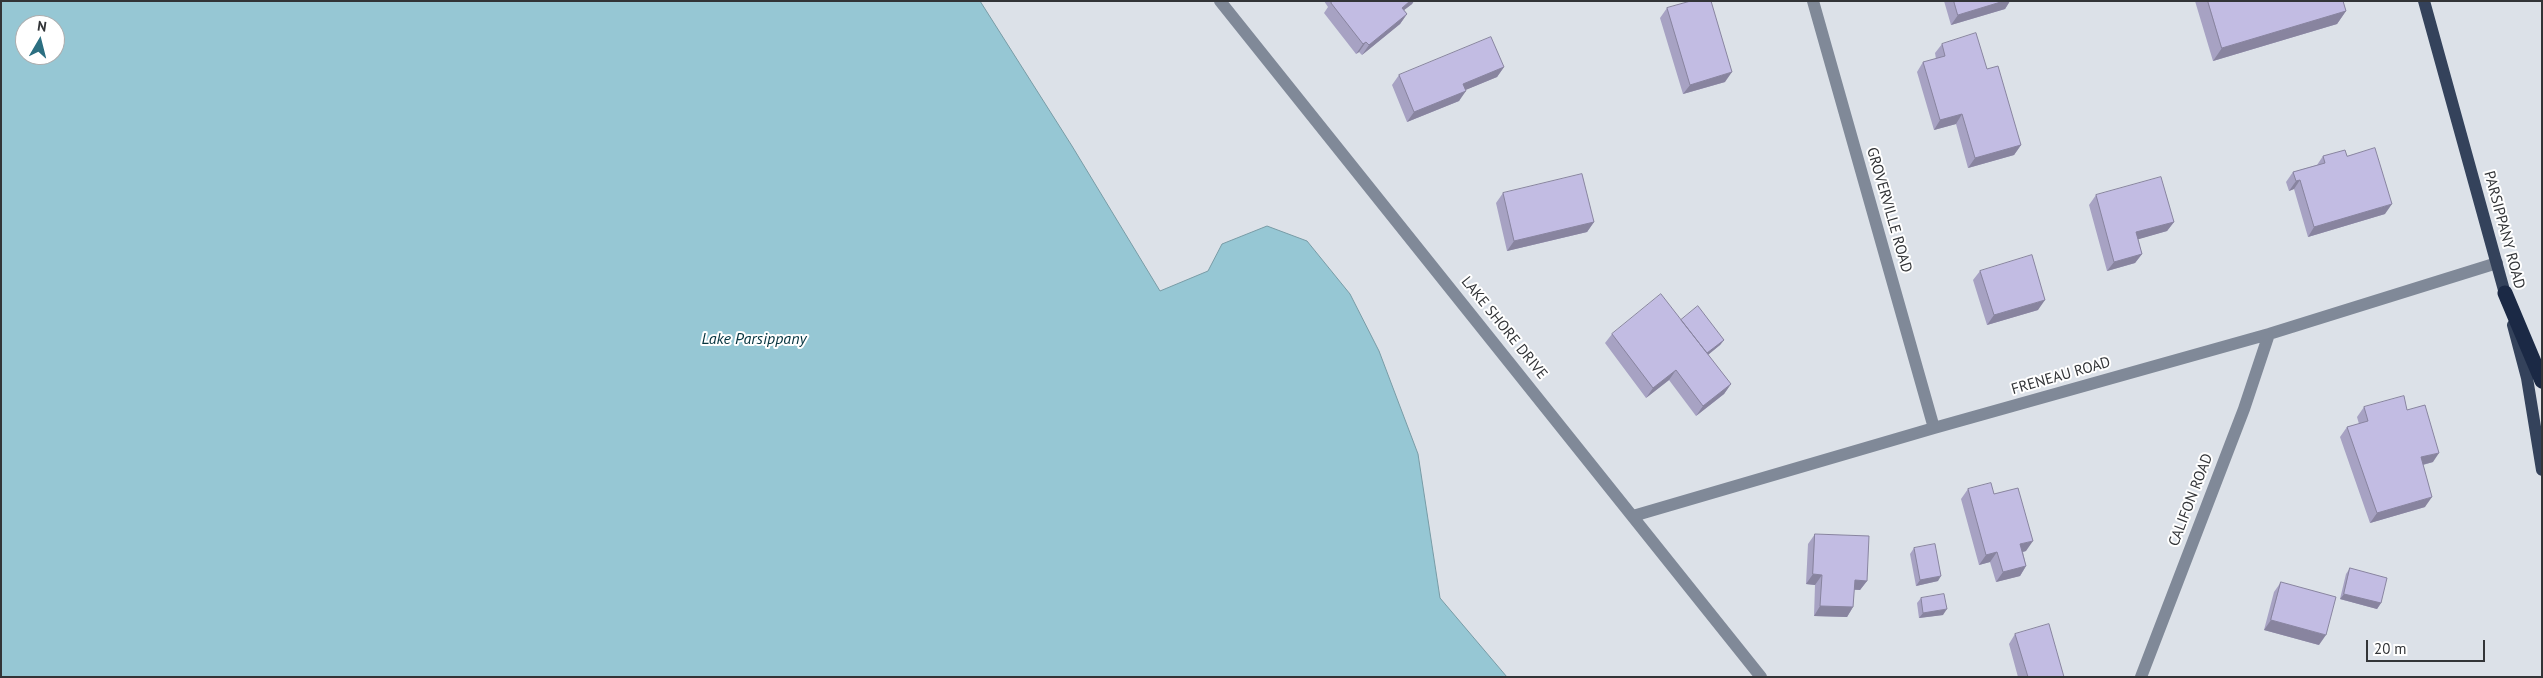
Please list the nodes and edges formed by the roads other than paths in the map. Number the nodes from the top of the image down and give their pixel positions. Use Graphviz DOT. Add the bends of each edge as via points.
graph roads {
  1 [pos="1220,1"];
  2 [pos="1813,1"];
  3 [pos="2424,1"];
  4 [pos="2497,263"];
  5 [pos="2505,294"];
  6 [pos="2269,334"];
  7 [pos="2542,381"];
  8 [pos="1934,428"];
  9 [pos="2542,470"];
  10 [pos="1633,516"];
  11 [pos="1761,677"];
  12 [pos="2141,677"];
  1 -- 10 [label="street, LAKE SHORE DRIVE"];
  2 -- 8 [label="street, GROVERVILLE ROAD"];
  3 -- 4 [label="main road, PARSIPPANY ROAD"];
  4 -- 5 [label="main road, PARSIPPANY ROAD"];
  4 -- 6 [label="street, FRENEAU ROAD"];
  5 -- 7 [label="highway"];
  5 -- 9 [label="main road, PARSIPPANY ROAD" via="2527,378"];
  6 -- 8 [label="street, FRENEAU ROAD"];
  6 -- 12 [label="street, CALIFON ROAD" via="2244,409"];
  8 -- 10 [label="street, FRENEAU ROAD"];
  10 -- 11 [label="street, LAKE SHORE DRIVE"];
}
